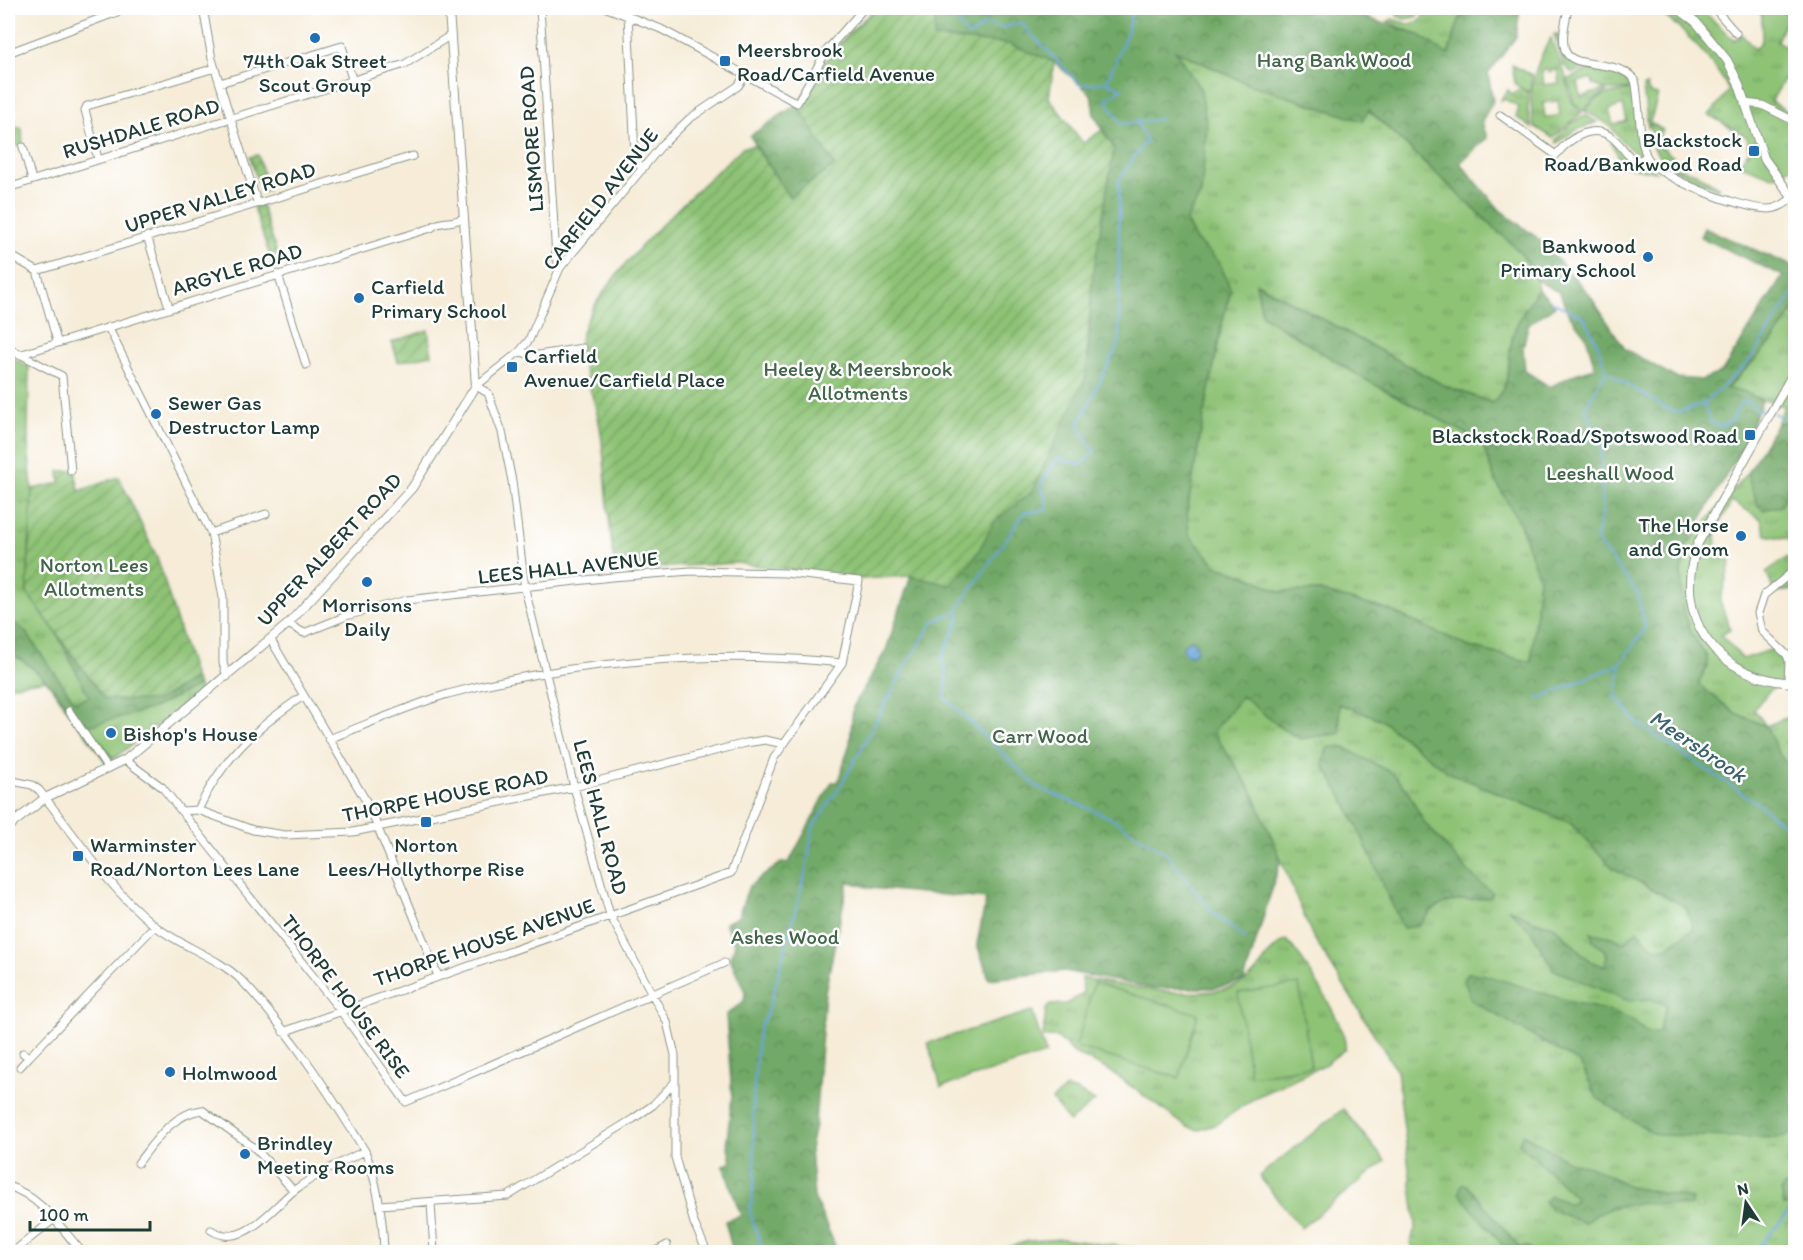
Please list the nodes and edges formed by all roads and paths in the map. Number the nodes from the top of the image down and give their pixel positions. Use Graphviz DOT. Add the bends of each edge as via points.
graph roads {
  1 [pos="128,8"];
  2 [pos="203,8"];
  3 [pos="474,8"];
  4 [pos="540,8"];
  5 [pos="607,8"];
  6 [pos="1568,8"];
  7 [pos="1677,8"];
  8 [pos="1714,8"];
  9 [pos="1787,8"];
  10 [pos="447,9"];
  11 [pos="862,10"];
  12 [pos="628,14"];
  13 [pos="1796,14"];
  14 [pos="1736,33"];
  15 [pos="451,35"];
  16 [pos="8,53"];
  17 [pos="215,68"];
  18 [pos="746,75"];
  19 [pos="353,82"];
  20 [pos="220,83"];
  21 [pos="1744,103"];
  22 [pos="1500,115"];
  23 [pos="231,118"];
  24 [pos="1796,122"];
  25 [pos="23,147"];
  26 [pos="413,156"];
  27 [pos="1647,157"];
  28 [pos="98,159"];
  29 [pos="642,170"];
  30 [pos="32,180"];
  31 [pos="8,188"];
  32 [pos="1794,201"];
  33 [pos="257,202"];
  34 [pos="464,217"];
  35 [pos="147,236"];
  36 [pos="8,254"];
  37 [pos="560,268"];
  38 [pos="36,271"];
  39 [pos="278,274"];
  40 [pos="169,307"];
  41 [pos="108,327"];
  42 [pos="57,341"];
  43 [pos="8,348"];
  44 [pos="582,348"];
  45 [pos="520,351"];
  46 [pos="19,354"];
  47 [pos="306,364"];
  48 [pos="1796,368"];
  49 [pos="476,386"];
  50 [pos="71,471"];
  51 [pos="266,514"];
  52 [pos="211,533"];
  53 [pos="1796,569"];
  54 [pos="859,581"];
  55 [pos="525,589"];
  56 [pos="288,624"];
  57 [pos="271,640"];
  58 [pos="842,663"];
  59 [pos="547,674"];
  60 [pos="227,677"];
  61 [pos="1792,683"];
  62 [pos="303,696"];
  63 [pos="69,711"];
  64 [pos="329,739"];
  65 [pos="784,744"];
  66 [pos="125,760"];
  67 [pos="108,769"];
  68 [pos="8,780"];
  69 [pos="574,787"];
  70 [pos="45,798"];
  71 [pos="198,810"];
  72 [pos="181,811"];
  73 [pos="376,826"];
  74 [pos="8,827"];
  75 [pos="610,915"];
  76 [pos="155,926"];
  77 [pos="724,963"];
  78 [pos="438,976"];
  79 [pos="652,995"];
  80 [pos="340,1010"];
  81 [pos="284,1032"];
  82 [pos="20,1067"];
  83 [pos="674,1083"];
  84 [pos="365,1150"];
  85 [pos="138,1163"];
  86 [pos="8,1185"];
  87 [pos="294,1191"];
  88 [pos="431,1203"];
  89 [pos="380,1205"];
  90 [pos="54,1219"];
  91 [pos="212,1230"];
  92 [pos="667,1245"];
  93 [pos="13,1252"];
  94 [pos="82,1252"];
  95 [pos="384,1252"];
  96 [pos="434,1252"];
  97 [pos="654,1252"];
  98 [pos="707,1252"];
  1 -- 16 [label="street"];
  2 -- 17 [label="street"];
  3 -- 10 [label="street" via="459,13"];
  4 -- 37 [label="street, LISMORE ROAD" via="556,257"];
  5 -- 12 [label="street"];
  6 -- 27 [label="street" via="1564,46 1568,56 1620,67 1635,80"];
  7 -- 21 [label="street" via="1716,45 1738,82"];
  8 -- 14 [label="street"];
  9 -- 13 [label="street"];
  10 -- 15 [label="street"];
  11 -- 18 [label="street" via="827,50 797,103"];
  12 -- 18 [label="street"];
  12 -- 29 [label="street" via="635,155"];
  15 -- 19 [label="street, RUSHDALE ROAD" via="405,64"];
  15 -- 34 [label="street"];
  17 -- 20 [label="street"];
  17 -- 28 [label="street" via="87,106"];
  18 -- 29 [label="street, CARFIELD AVENUE" via="738,86 675,131"];
  19 -- 20 [label="street" via="342,46"];
  19 -- 23 [label="street, RUSHDALE ROAD"];
  20 -- 23 [label="street"];
  21 -- 24 [label="street" via="1762,105"];
  21 -- 32 [label="street" via="1764,159"];
  22 -- 27 [label="street" via="1556,154 1574,138 1594,130 1610,136 1630,158 1636,161"];
  23 -- 28 [label="street, RUSHDALE ROAD"];
  23 -- 33 [label="street"];
  25 -- 30 [label="street"];
  26 -- 33 [label="street, UPPER VALLEY ROAD"];
  27 -- 32 [label="street" via="1668,174 1714,195 1774,208"];
  28 -- 30 [label="street, RUSHDALE ROAD"];
  29 -- 37 [label="street, CARFIELD AVENUE"];
  30 -- 31 [label="street, RUSHDALE ROAD"];
  33 -- 35 [label="street, UPPER VALLEY ROAD"];
  34 -- 39 [label="street, ARGYLE ROAD"];
  34 -- 49 [label="street"];
  35 -- 38 [label="street, UPPER VALLEY ROAD"];
  35 -- 40 [label="street"];
  36 -- 38 [label="street"];
  37 -- 45 [label="street, CARFIELD AVENUE" via="529,340"];
  38 -- 42 [label="street"];
  39 -- 40 [label="street, ARGYLE ROAD"];
  39 -- 47 [label="street"];
  40 -- 41 [label="street, ARGYLE ROAD"];
  41 -- 42 [label="street, ARGYLE ROAD"];
  41 -- 52 [label="street"];
  42 -- 46 [label="street, ARGYLE ROAD"];
  43 -- 46 [label="street"];
  44 -- 45 [label="street" via="532,356"];
  45 -- 49 [label="street, CARFIELD AVENUE"];
  46 -- 50 [label="street" via="63,379"];
  48 -- 61 [label="street" via="1698,543 1692,562 1691,596 1697,620 1717,655 1744,673"];
  49 -- 55 [label="street, LEES HALL ROAD" via="488,393 502,432"];
  49 -- 56 [label="street, UPPER ALBERT ROAD" via="412,488"];
  51 -- 52 [label="street"];
  52 -- 60 [label="street" via="223,597 223,663"];
  53 -- 61 [label="street" via="1764,595 1758,613 1762,631 1787,655"];
  54 -- 55 [label="street, LEES HALL AVENUE" via="785,573 691,571"];
  54 -- 58 [label="street, THORPE HOUSE AVENUE"];
  55 -- 56 [label="street, LEES HALL AVENUE" via="407,600 349,615 304,633"];
  55 -- 59 [label="street, LEES HALL ROAD"];
  56 -- 57 [label="street, UPPER ALBERT ROAD"];
  57 -- 60 [label="street, UPPER ALBERT ROAD"];
  57 -- 62 [label="street"];
  58 -- 59 [label="street" via="707,657"];
  58 -- 65 [label="street, THORPE HOUSE AVENUE"];
  59 -- 64 [label="street" via="448,694"];
  59 -- 69 [label="street, LEES HALL ROAD"];
  60 -- 66 [label="street, UPPER ALBERT ROAD"];
  62 -- 64 [label="street"];
  62 -- 71 [label="street" via="271,718 228,758 210,783"];
  63 -- 67 [label="street"];
  64 -- 73 [label="street" via="369,806"];
  65 -- 69 [label="street, THORPE HOUSE ROAD" via="765,740 746,743"];
  65 -- 75 [label="street, THORPE HOUSE AVENUE" via="774,758 731,873"];
  66 -- 67 [label="street, UPPER ALBERT ROAD"];
  66 -- 72 [label="street, THORPE HOUSE RISE" via="162,787"];
  67 -- 70 [label="street, UPPER ALBERT ROAD"];
  68 -- 70 [label="street" via="32,785"];
  69 -- 73 [label="street, THORPE HOUSE ROAD"];
  69 -- 75 [label="street, LEES HALL ROAD"];
  70 -- 74 [label="street, UPPER ALBERT ROAD"];
  70 -- 76 [label="street" via="118,892"];
  71 -- 72 [label="street, THORPE HOUSE ROAD"];
  71 -- 73 [label="street, THORPE HOUSE ROAD" via="253,830 285,835 353,832"];
  72 -- 80 [label="street, THORPE HOUSE RISE"];
  73 -- 78 [label="street"];
  75 -- 78 [label="street, THORPE HOUSE AVENUE"];
  75 -- 79 [label="street, LEES HALL ROAD"];
  76 -- 81 [label="street" via="241,980"];
  76 -- 82 [label="street" via="26,1055"];
  77 -- 79 [label="street, THORPE HOUSE RISE"];
  78 -- 80 [label="street, THORPE HOUSE AVENUE"];
  79 -- 80 [label="street, THORPE HOUSE RISE" via="410,1102 403,1100"];
  79 -- 83 [label="street, LEES HALL ROAD" via="673,1039"];
  80 -- 81 [label="street, THORPE HOUSE AVENUE"];
  81 -- 84 [label="street"];
  83 -- 88 [label="street" via="633,1119 521,1189 492,1199"];
  83 -- 98 [label="street, LEES HALL ROAD" via="675,1157 694,1223"];
  84 -- 87 [label="street"];
  84 -- 89 [label="street"];
  85 -- 87 [label="street" via="172,1122 202,1110 256,1149"];
  86 -- 90 [label="street" via="28,1194"];
  87 -- 91 [label="street" via="265,1219 245,1231 220,1235"];
  88 -- 89 [label="street"];
  88 -- 96 [label="street"];
  89 -- 95 [label="street"];
  90 -- 93 [label="street"];
  90 -- 94 [label="street"];
  92 -- 97 [label="street"];
}
